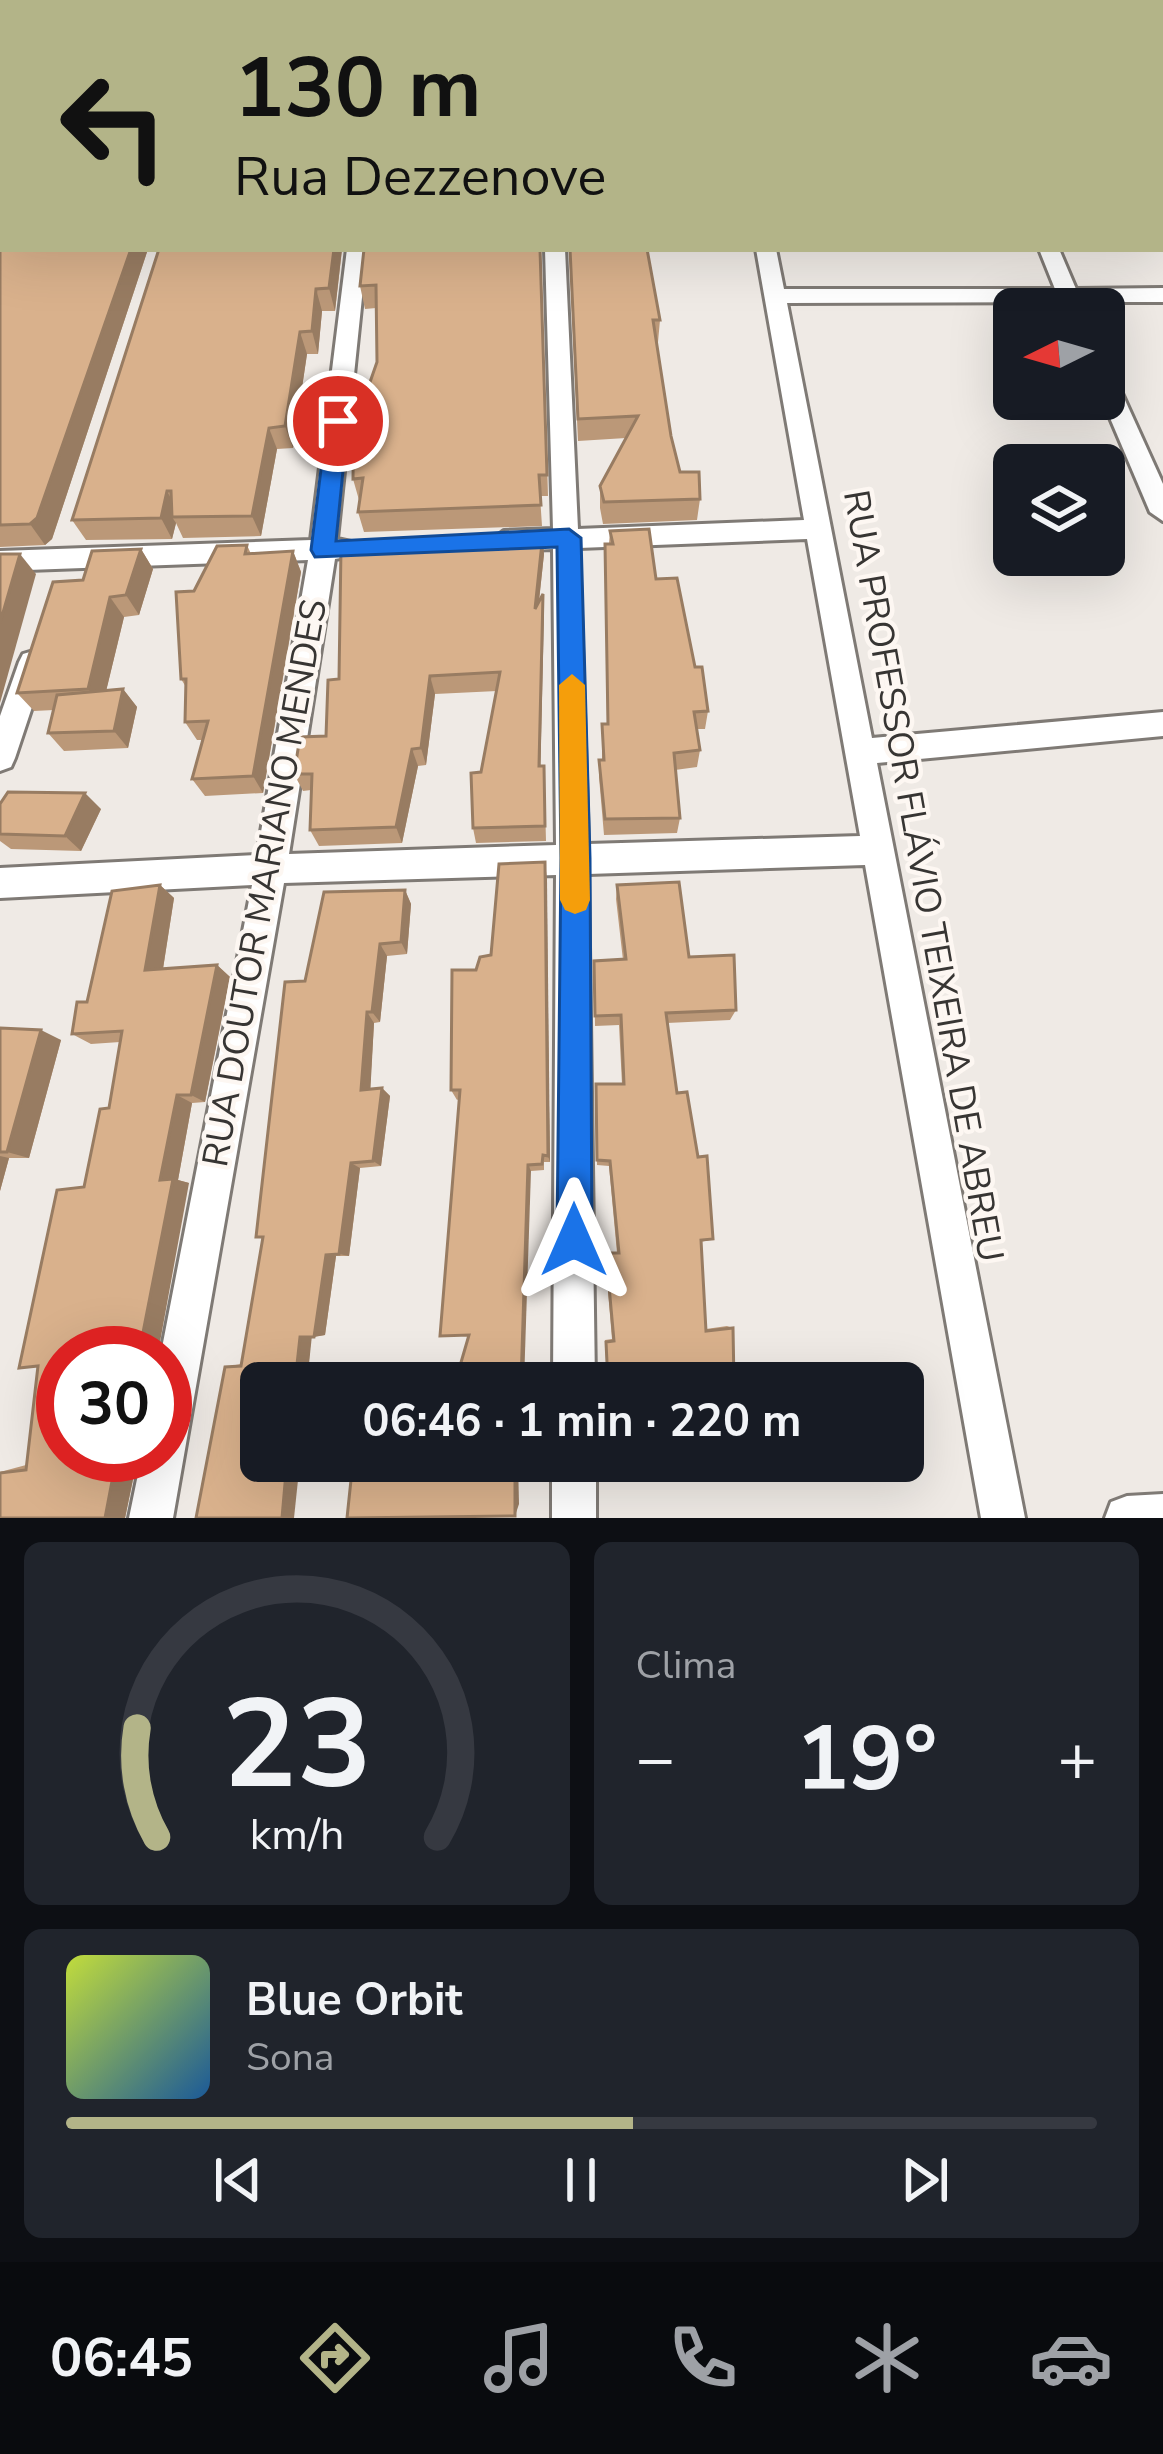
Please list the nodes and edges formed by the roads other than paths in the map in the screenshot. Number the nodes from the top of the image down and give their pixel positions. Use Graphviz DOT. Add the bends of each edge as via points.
graph roads {
  1 [pos="357,252"];
  2 [pos="555,252"];
  3 [pos="766,252"];
  4 [pos="1049,252"];
  5 [pos="1065,288"];
  6 [pos="1163,295"];
  7 [pos="773,296"];
  8 [pos="1125,298"];
  9 [pos="993,301"];
  10 [pos="1122,420"];
  11 [pos="1163,512"];
  12 [pos="820,530"];
  13 [pos="569,538"];
  14 [pos="479,542"];
  15 [pos="368,548"];
  16 [pos="323,550"];
  17 [pos="0,561"];
  18 [pos="44,626"];
  19 [pos="1163,724"];
  20 [pos="860,752"];
  21 [pos="0,758"];
  22 [pos="879,850"];
  23 [pos="575,858"];
  24 [pos="271,869"];
  25 [pos="0,883"];
  26 [pos="187,1326"];
  27 [pos="574,1362"];
  28 [pos="158,1482"];
  29 [pos="574,1482"];
  30 [pos="1163,1516"];
  31 [pos="151,1518"];
  32 [pos="574,1518"];
  33 [pos="1003,1518"];
  34 [pos="1127,1518"];
  1 -- 16 [label="street, RUA DOUTOR MARIANO MENDES"];
  2 -- 13 [label="street"];
  3 -- 7 [label="street, RUA PROFESSOR FLÁVIO TEIXEIRA DE ABREU"];
  4 -- 5 [label="street"];
  6 -- 8 [label="street"];
  7 -- 9 [label="street"];
  7 -- 12 [label="street, RUA PROFESSOR FLÁVIO TEIXEIRA DE ABREU"];
  10 -- 11 [label="street"];
  12 -- 13 [label="street"];
  12 -- 20 [label="street, RUA PROFESSOR FLÁVIO TEIXEIRA DE ABREU"];
  13 -- 14 [label="street"];
  13 -- 23 [label="street"];
  15 -- 16 [label="street"];
  16 -- 17 [label="street"];
  16 -- 24 [label="street, RUA DOUTOR MARIANO MENDES"];
  18 -- 21 [label="street"];
  19 -- 20 [label="street"];
  20 -- 22 [label="street, RUA PROFESSOR FLÁVIO TEIXEIRA DE ABREU"];
  22 -- 23 [label="street"];
  22 -- 33 [label="street, RUA PROFESSOR FLÁVIO TEIXEIRA DE ABREU"];
  23 -- 24 [label="street"];
  23 -- 27 [label="street"];
  24 -- 25 [label="street"];
  24 -- 26 [label="street, RUA DOUTOR MARIANO MENDES"];
  28 -- 31 [label="street"];
  29 -- 32 [label="street"];
  30 -- 34 [label="street"];
}
